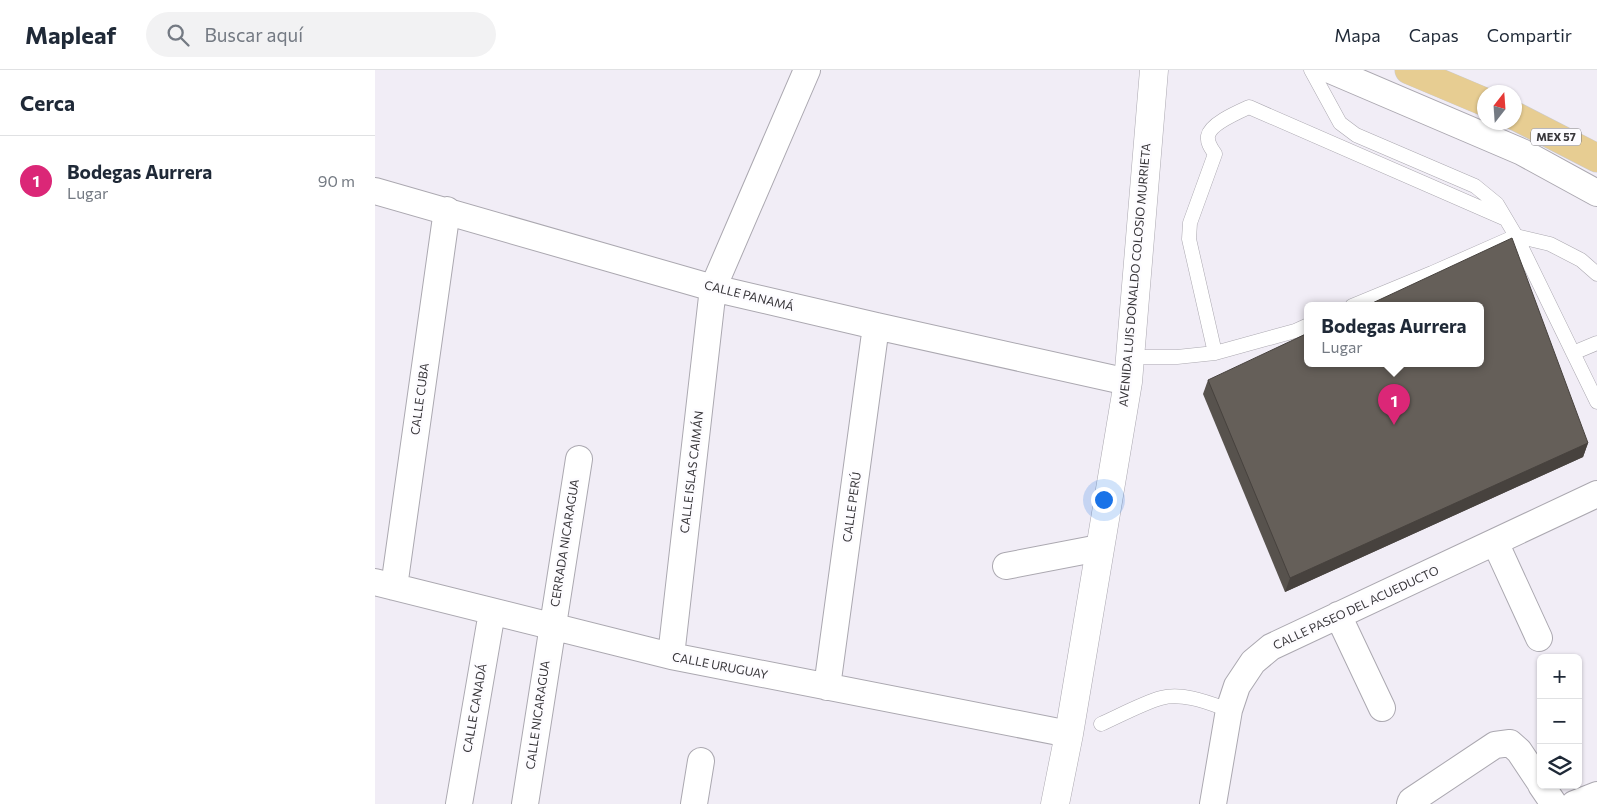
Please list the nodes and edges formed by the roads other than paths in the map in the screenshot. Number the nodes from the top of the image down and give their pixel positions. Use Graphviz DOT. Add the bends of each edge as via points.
graph roads {
  1 [pos="807,70"];
  2 [pos="1154,70"];
  3 [pos="1311,70"];
  4 [pos="1330,70"];
  5 [pos="1409,70"];
  6 [pos="1477,99"];
  7 [pos="1522,120"];
  8 [pos="1597,158"];
  9 [pos="375,191"];
  10 [pos="1597,193"];
  11 [pos="447,210"];
  12 [pos="1506,219"];
  13 [pos="1516,236"];
  14 [pos="1597,274"];
  15 [pos="713,288"];
  16 [pos="1362,302"];
  17 [pos="876,326"];
  18 [pos="1304,327"];
  19 [pos="1597,343"];
  20 [pos="1215,353"];
  21 [pos="1573,353"];
  22 [pos="1129,369"];
  23 [pos="1597,402"];
  24 [pos="579,459"];
  25 [pos="1597,494"];
  26 [pos="1495,542"];
  27 [pos="1099,548"];
  28 [pos="1006,566"];
  29 [pos="384,585"];
  30 [pos="492,612"];
  31 [pos="1338,615"];
  32 [pos="551,626"];
  33 [pos="1539,638"];
  34 [pos="671,656"];
  35 [pos="827,687"];
  36 [pos="1382,708"];
  37 [pos="1229,710"];
  38 [pos="1101,724"];
  39 [pos="1069,734"];
  40 [pos="701,761"];
  41 [pos="1537,779"];
  42 [pos="1544,789"];
  43 [pos="1597,795"];
  44 [pos="1410,803"];
  45 [pos="459,804"];
  46 [pos="525,804"];
  47 [pos="694,804"];
  48 [pos="1055,804"];
  49 [pos="1213,804"];
  50 [pos="1443,804"];
  51 [pos="1554,804"];
  52 [pos="1574,804"];
  1 -- 15 [label="street, CALLE ISLAS CAIMÁN"];
  2 -- 22 [label="street, AVENIDA LUIS DONALDO COLOSIO MURRIETA"];
  3 -- 12 [label="lane" via="1341,123 1356,135 1475,186 1497,204"];
  4 -- 10 [label="street" via="1521,152"];
  5 -- 6 [label="main road"];
  7 -- 8 [label="main road, MEX 57"];
  9 -- 11 [label="street, CALLE PANAMÁ"];
  11 -- 15 [label="street, CALLE PANAMÁ"];
  11 -- 29 [label="street, CALLE CUBA"];
  12 -- 13 [label="lane"];
  12 -- 20 [label="lane" via="1249,107 1213,126 1208,134 1208,142 1215,154 1190,223 1189,239"];
  13 -- 14 [label="lane" via="1550,244 1581,260"];
  13 -- 16 [label="lane"];
  13 -- 21 [label="lane"];
  15 -- 17 [label="street, CALLE PANAMÁ"];
  15 -- 34 [label="street, CALLE ISLAS CAIMÁN"];
  17 -- 22 [label="street, CALLE PANAMÁ"];
  17 -- 35 [label="street, CALLE PERÚ"];
  18 -- 20 [label="lane"];
  19 -- 21 [label="lane"];
  20 -- 22 [label="lane" via="1177,357"];
  21 -- 23 [label="lane"];
  22 -- 27 [label="street, AVENIDA LUIS DONALDO COLOSIO MURRIETA"];
  24 -- 32 [label="street, CERRADA NICARAGUA"];
  25 -- 26 [label="street, CALLE PASEO DEL ACUEDUCTO"];
  26 -- 31 [label="street, CALLE PASEO DEL ACUEDUCTO"];
  26 -- 33 [label="street"];
  27 -- 28 [label="street"];
  27 -- 39 [label="street, AVENIDA LUIS DONALDO COLOSIO MURRIETA"];
  29 -- 30 [label="street, CALLE URUGUAY"];
  30 -- 32 [label="street, CALLE URUGUAY"];
  30 -- 45 [label="street, CALLE CANADÁ"];
  31 -- 36 [label="street"];
  31 -- 37 [label="street, CALLE PASEO DEL ACUEDUCTO" via="1271,647 1253,662 1237,686"];
  32 -- 34 [label="street, CALLE URUGUAY"];
  32 -- 46 [label="street, CALLE NICARAGUA"];
  34 -- 35 [label="street, CALLE URUGUAY"];
  35 -- 39 [label="street, CALLE URUGUAY"];
  37 -- 38 [label="lane" via="1184,697 1162,698"];
  37 -- 49 [label="street, CALLE PASEO DEL ACUEDUCTO"];
  39 -- 48 [label="street, AVENIDA LUIS DONALDO COLOSIO MURRIETA"];
  40 -- 47 [label="street"];
  41 -- 44 [label="street" via="1510,743 1495,745"];
  42 -- 51 [label="street"];
  43 -- 52 [label="street"];
  44 -- 50 [label="street"];
}
